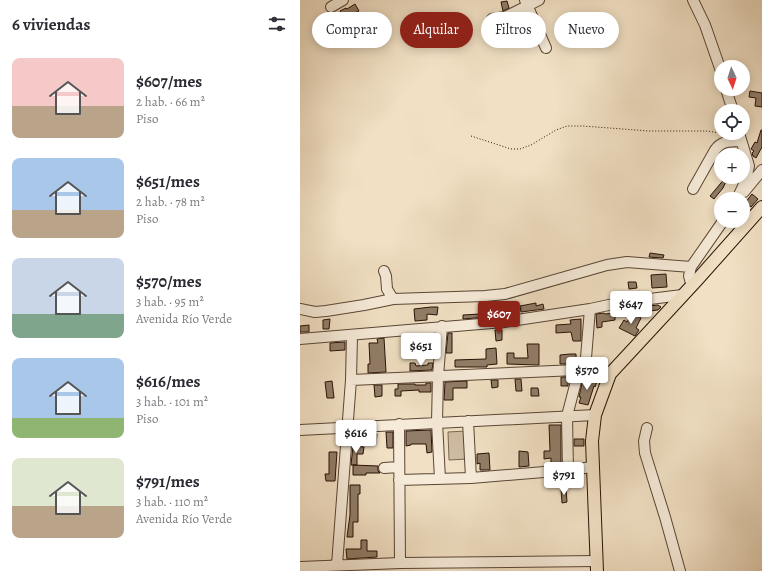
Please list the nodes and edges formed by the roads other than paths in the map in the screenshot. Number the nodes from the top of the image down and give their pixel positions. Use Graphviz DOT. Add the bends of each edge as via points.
graph roads {
  1 [pos="343,0"];
  2 [pos="538,0"];
  3 [pos="693,0"];
  4 [pos="526,3"];
  5 [pos="331,6"];
  6 [pos="512,12"];
  7 [pos="717,60"];
  8 [pos="730,140"];
  9 [pos="741,140"];
  10 [pos="762,170"];
  11 [pos="693,189"];
  12 [pos="741,192"];
  13 [pos="744,192"];
  14 [pos="762,207"];
  15 [pos="718,228"];
  16 [pos="692,267"];
  17 [pos="384,271"];
  18 [pos="692,286"];
  19 [pos="682,296"];
  20 [pos="393,299"];
  21 [pos="300,309"];
  22 [pos="590,309"];
  23 [pos="442,326"];
  24 [pos="352,334"];
  25 [pos="300,339"];
  26 [pos="582,370"];
  27 [pos="610,374"];
  28 [pos="438,376"];
  29 [pos="351,380"];
  30 [pos="595,415"];
  31 [pos="567,416"];
  32 [pos="468,421"];
  33 [pos="437,422"];
  34 [pos="399,424"];
  35 [pos="348,427"];
  36 [pos="647,428"];
  37 [pos="300,430"];
  38 [pos="399,467"];
  39 [pos="593,467"];
  40 [pos="384,468"];
  41 [pos="568,470"];
  42 [pos="471,478"];
  43 [pos="440,479"];
  44 [pos="399,480"];
  45 [pos="400,564"];
  46 [pos="337,566"];
  47 [pos="597,566"];
  48 [pos="300,567"];
  49 [pos="680,571"];
  1 -- 5 [label="street"];
  2 -- 4 [label="street"];
  3 -- 7 [label="street"];
  4 -- 6 [label="street"];
  8 -- 11 [label="street" via="720,144 715,150"];
  9 -- 12 [label="street" via="749,166"];
  10 -- 13 [label="street"];
  14 -- 18 [label="main road"];
  15 -- 16 [label="street"];
  16 -- 18 [label="street" via="689,276"];
  16 -- 20 [label="street" via="627,262 607,265 505,294"];
  17 -- 20 [label="street" via="386,289"];
  18 -- 19 [label="main road"];
  19 -- 22 [label="street" via="618,303"];
  19 -- 27 [label="main road"];
  20 -- 21 [label="street" via="326,312"];
  22 -- 23 [label="street" via="504,322"];
  22 -- 26 [label="street"];
  23 -- 24 [label="street"];
  23 -- 28 [label="street"];
  24 -- 25 [label="street"];
  24 -- 29 [label="street"];
  26 -- 27 [label="street"];
  26 -- 28 [label="street"];
  26 -- 31 [label="street"];
  27 -- 30 [label="main road"];
  28 -- 29 [label="street"];
  28 -- 33 [label="street"];
  29 -- 35 [label="street"];
  30 -- 31 [label="street"];
  30 -- 39 [label="main road"];
  31 -- 32 [label="street"];
  31 -- 41 [label="street"];
  32 -- 33 [label="street"];
  32 -- 42 [label="street"];
  33 -- 34 [label="street"];
  33 -- 43 [label="street"];
  34 -- 35 [label="street"];
  34 -- 38 [label="street"];
  35 -- 37 [label="street"];
  35 -- 46 [label="street"];
  36 -- 49 [label="street" via="645,453"];
  38 -- 40 [label="street"];
  38 -- 44 [label="street"];
  39 -- 41 [label="street"];
  39 -- 47 [label="main road"];
  41 -- 42 [label="street"];
  42 -- 43 [label="street"];
  43 -- 44 [label="street"];
  44 -- 45 [label="street"];
  45 -- 46 [label="street"];
  45 -- 47 [label="street"];
  46 -- 48 [label="street"];
}
